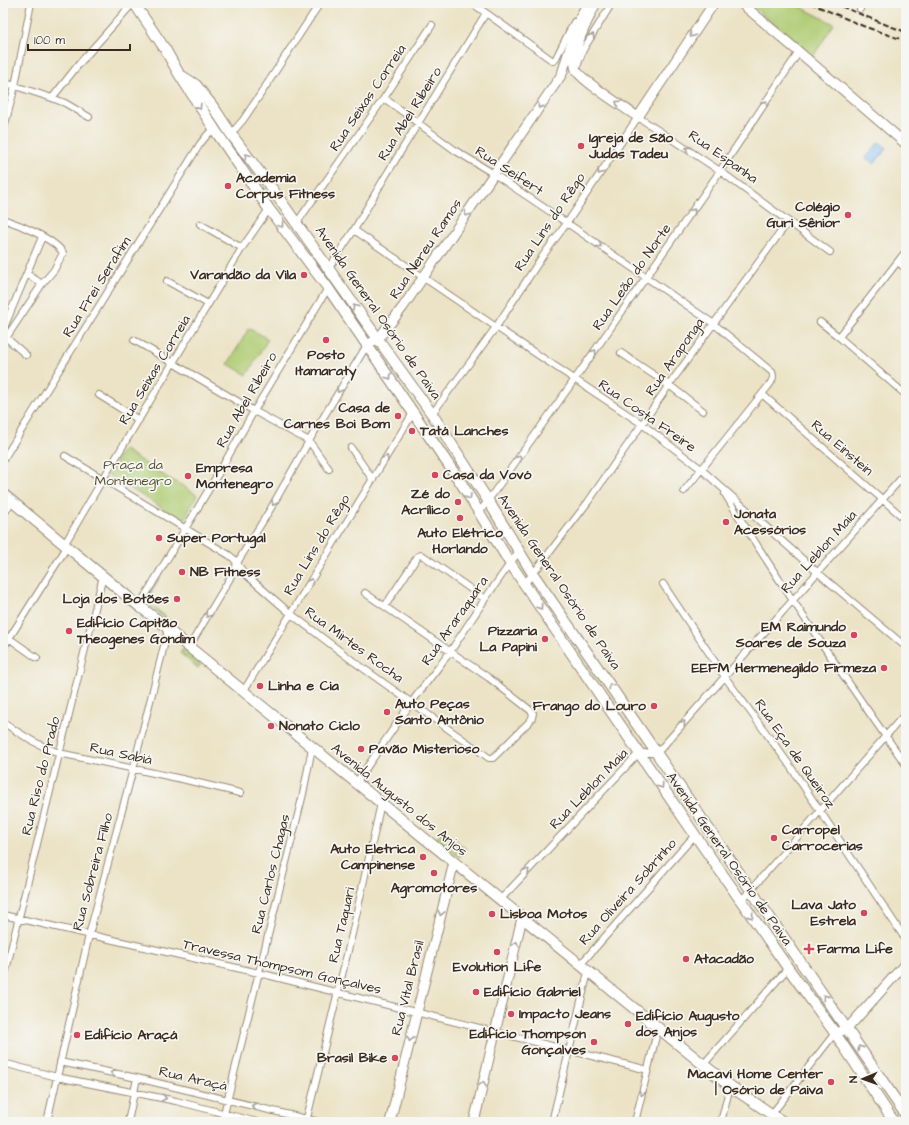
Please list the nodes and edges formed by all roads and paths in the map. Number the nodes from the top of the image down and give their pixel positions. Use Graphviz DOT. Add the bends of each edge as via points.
graph roads {
  1 [pos="31,3"];
  2 [pos="133,3"];
  3 [pos="320,3"];
  4 [pos="472,3"];
  5 [pos="587,3"];
  6 [pos="596,3"];
  7 [pos="612,3"];
  8 [pos="714,3"];
  9 [pos="740,3"];
  10 [pos="585,10"];
  11 [pos="486,13"];
  12 [pos="432,25"];
  13 [pos="799,52"];
  14 [pos="577,71"];
  15 [pos="179,74"];
  16 [pos="562,74"];
  17 [pos="3,82"];
  18 [pos="15,86"];
  19 [pos="598,89"];
  20 [pos="52,98"];
  21 [pos="384,98"];
  22 [pos="638,117"];
  23 [pos="89,118"];
  24 [pos="419,124"];
  25 [pos="215,130"];
  26 [pos="3,132"];
  27 [pos="231,134"];
  28 [pos="906,144"];
  29 [pos="720,171"];
  30 [pos="494,174"];
  31 [pos="270,209"];
  32 [pos="3,219"];
  33 [pos="788,222"];
  34 [pos="567,223"];
  35 [pos="200,224"];
  36 [pos="296,224"];
  37 [pos="354,230"];
  38 [pos="42,237"];
  39 [pos="242,248"];
  40 [pos="906,251"];
  41 [pos="830,252"];
  42 [pos="898,262"];
  43 [pos="329,268"];
  44 [pos="906,269"];
  45 [pos="27,274"];
  46 [pos="646,277"];
  47 [pos="424,278"];
  48 [pos="167,281"];
  49 [pos="42,284"];
  50 [pos="328,288"];
  51 [pos="208,304"];
  52 [pos="820,322"];
  53 [pos="714,324"];
  54 [pos="496,327"];
  55 [pos="3,330"];
  56 [pos="4,337"];
  57 [pos="839,337"];
  58 [pos="378,339"];
  59 [pos="134,340"];
  60 [pos="367,345"];
  61 [pos="622,353"];
  62 [pos="26,355"];
  63 [pos="173,363"];
  64 [pos="575,379"];
  65 [pos="669,385"];
  66 [pos="99,394"];
  67 [pos="762,394"];
  68 [pos="906,395"];
  69 [pos="254,411"];
  70 [pos="703,411"];
  71 [pos="413,413"];
  72 [pos="432,414"];
  73 [pos="139,420"];
  74 [pos="642,424"];
  75 [pos="309,442"];
  76 [pos="351,448"];
  77 [pos="65,456"];
  78 [pos="3,460"];
  79 [pos="329,469"];
  80 [pos="701,469"];
  81 [pos="906,473"];
  82 [pos="103,479"];
  83 [pos="373,480"];
  84 [pos="722,488"];
  85 [pos="684,491"];
  86 [pos="3,494"];
  87 [pos="882,500"];
  88 [pos="12,501"];
  89 [pos="488,501"];
  90 [pos="479,513"];
  91 [pos="3,515"];
  92 [pos="906,520"];
  93 [pos="185,529"];
  94 [pos="66,546"];
  95 [pos="519,551"];
  96 [pos="237,563"];
  97 [pos="510,563"];
  98 [pos="817,572"];
  99 [pos="533,574"];
  100 [pos="103,576"];
  101 [pos="524,584"];
  102 [pos="662,584"];
  103 [pos="366,593"];
  104 [pos="485,599"];
  105 [pos="793,600"];
  106 [pos="139,606"];
  107 [pos="385,606"];
  108 [pos="291,614"];
  109 [pos="569,626"];
  110 [pos="168,630"];
  111 [pos="3,634"];
  112 [pos="558,634"];
  113 [pos="10,638"];
  114 [pos="906,646"];
  115 [pos="189,647"];
  116 [pos="3,648"];
  117 [pos="450,652"];
  118 [pos="37,658"];
  119 [pos="725,677"];
  120 [pos="243,692"];
  121 [pos="411,703"];
  122 [pos="906,713"];
  123 [pos="3,722"];
  124 [pos="886,736"];
  125 [pos="312,748"];
  126 [pos="60,753"];
  127 [pos="639,753"];
  128 [pos="657,753"];
  129 [pos="906,765"];
  130 [pos="133,769"];
  131 [pos="356,783"];
  132 [pos="240,793"];
  133 [pos="382,803"];
  134 [pos="820,810"];
  135 [pos="695,835"];
  136 [pos="454,862"];
  137 [pos="751,890"];
  138 [pos="500,900"];
  139 [pos="741,901"];
  140 [pos="3,915"];
  141 [pos="19,918"];
  142 [pos="522,918"];
  143 [pos="89,935"];
  144 [pos="906,940"];
  145 [pos="906,963"];
  146 [pos="580,965"];
  147 [pos="788,968"];
  148 [pos="588,972"];
  149 [pos="259,973"];
  150 [pos="3,982"];
  151 [pos="338,992"];
  152 [pos="416,1012"];
  153 [pos="658,1028"];
  154 [pos="847,1029"];
  155 [pos="495,1032"];
  156 [pos="835,1033"];
  157 [pos="570,1050"];
  158 [pos="60,1062"];
  159 [pos="3,1063"];
  160 [pos="703,1065"];
  161 [pos="648,1070"];
  162 [pos="57,1077"];
  163 [pos="138,1078"];
  164 [pos="730,1086"];
  165 [pos="134,1092"];
  166 [pos="228,1100"];
  167 [pos="224,1113"];
  168 [pos="771,1115"];
  169 [pos="906,1115"];
  170 [pos="307,1121"];
  171 [pos="47,1122"];
  172 [pos="128,1122"];
  173 [pos="222,1122"];
  174 [pos="257,1122"];
  175 [pos="319,1122"];
  176 [pos="390,1122"];
  177 [pos="474,1122"];
  178 [pos="552,1122"];
  179 [pos="635,1122"];
  180 [pos="721,1122"];
  181 [pos="783,1122"];
  182 [pos="894,1122"];
  1 -- 18 [label="street"];
  2 -- 15 [label="main road, Avenida General Osório de Paiva"];
  2 -- 20 [label="street"];
  3 -- 27 [label="street" via="258,98"];
  4 -- 11 [label="street"];
  5 -- 10 [label="street, Rua Nereu Ramos"];
  6 -- 10 [label="street, Rua Nereu Ramos"];
  14 -- 7 [label="street, one-way" via="583,50"];
  8 -- 22 [label="street, Rua Lins do Rêgo, one-way"];
  9 -- 13 [label="street"];
  10 -- 11 [label="street, Rua Nereu Ramos" via="553,61"];
  10 -- 14 [label="street, Rua Nereu Ramos" via="574,59"];
  10 -- 16 [label="street, Rua Nereu Ramos" via="576,27"];
  11 -- 24 [label="street, Rua Abel Ribeiro"];
  12 -- 21 [label="street, Rua Seixas Correia"];
  13 -- 28 [label="street"];
  29 -- 13 [label="street, Rua Leão do Norte, one-way"];
  14 -- 19 [label="street, Rua Espanha"];
  15 -- 25 [label="main road, Avenida General Osório de Paiva, one-way"];
  15 -- 27 [label="main road, Avenida General Osório de Paiva" via="196,85"];
  16 -- 19 [label="street, Rua Espanha" via="570,73"];
  16 -- 30 [label="street, Rua Nereu Ramos, one-way"];
  17 -- 18 [label="street"];
  18 -- 20 [label="street"];
  18 -- 26 [label="street"];
  22 -- 19 [label="street, Rua Espanha, one-way"];
  20 -- 23 [label="street"];
  21 -- 24 [label="street, Rua Seifert"];
  21 -- 36 [label="street, Rua Seixas Correia"];
  29 -- 22 [label="street, Rua Espanha, one-way"];
  22 -- 34 [label="street, Rua Lins do Rêgo, one-way"];
  24 -- 30 [label="street, Rua Seifert"];
  24 -- 37 [label="street, Rua Abel Ribeiro"];
  25 -- 31 [label="main road, Avenida General Osório de Paiva"];
  25 -- 78 [label="street, Rua Frei Serafim" via="200,144"];
  36 -- 27 [label="main road, Avenida General Osório de Paiva, one-way"];
  29 -- 33 [label="street, Rua Espanha"];
  46 -- 29 [label="street, Rua Leão do Norte, one-way"];
  30 -- 34 [label="street, Rua Seifert"];
  30 -- 47 [label="street, Rua Nereu Ramos, one-way"];
  31 -- 39 [label="street, Rua Seixas Correia"];
  31 -- 50 [label="main road, Avenida General Osório de Paiva, one-way"];
  32 -- 38 [label="street"];
  33 -- 41 [label="street, Rua Espanha"];
  33 -- 53 [label="street, Rua Araponga"];
  34 -- 46 [label="street, Rua Seifert, one-way"];
  34 -- 54 [label="street, Rua Lins do Rêgo"];
  35 -- 39 [label="street"];
  36 -- 43 [label="main road, Avenida General Osório de Paiva"];
  37 -- 43 [label="street, Rua Abel Ribeiro"];
  37 -- 47 [label="street, Rua Costa Freire"];
  38 -- 45 [label="street"];
  38 -- 49 [label="street" via="63,254"];
  39 -- 51 [label="street, Rua Seixas Correia"];
  40 -- 42 [label="street"];
  42 -- 44 [label="street"];
  42 -- 57 [label="street"];
  58 -- 43 [label="main road, Avenida General Osório de Paiva, one-way"];
  45 -- 49 [label="street"];
  45 -- 55 [label="street"];
  46 -- 53 [label="street, Rua Seifert"];
  64 -- 46 [label="street, Rua Leão do Norte, one-way"];
  47 -- 54 [label="street, Rua Costa Freire"];
  47 -- 58 [label="street, Rua Nereu Ramos"];
  48 -- 51 [label="street"];
  49 -- 56 [label="street"];
  50 -- 60 [label="main road, Avenida General Osório de Paiva"];
  50 -- 69 [label="street, Rua Abel Ribeiro"];
  51 -- 63 [label="street, Rua Seixas Correia"];
  52 -- 57 [label="street"];
  53 -- 65 [label="street, Rua Araponga"];
  53 -- 67 [label="street, Rua Seifert" via="772,372 774,376"];
  54 -- 64 [label="street, Rua Costa Freire"];
  54 -- 72 [label="street, Rua Lins do Rêgo"];
  56 -- 62 [label="street"];
  57 -- 68 [label="street"];
  58 -- 60 [label="street, Rua Nereu Ramos"];
  58 -- 72 [label="main road, Avenida General Osório de Paiva"];
  59 -- 63 [label="street"];
  60 -- 71 [label="main road, Avenida General Osório de Paiva, one-way"];
  60 -- 75 [label="street, one-way"];
  61 -- 65 [label="street"];
  63 -- 69 [label="street"];
  63 -- 73 [label="street, Rua Seixas Correia"];
  64 -- 74 [label="street, Rua Costa Freire"];
  89 -- 64 [label="street, Rua Leão do Norte, one-way"];
  65 -- 70 [label="street"];
  65 -- 74 [label="street, Rua Araponga"];
  66 -- 73 [label="street"];
  67 -- 80 [label="street"];
  67 -- 87 [label="street, Rua Einstein"];
  69 -- 75 [label="street"];
  69 -- 93 [label="street, Rua Abel Ribeiro"];
  83 -- 71 [label="street, Rua Lins do Rêgo, one-way"];
  71 -- 90 [label="main road, Avenida General Osório de Paiva, one-way"];
  72 -- 89 [label="main road, Avenida General Osório de Paiva"];
  73 -- 82 [label="street, Rua Seixas Correia"];
  74 -- 80 [label="street, Rua Costa Freire"];
  74 -- 99 [label="street, Rua Araponga" via="588,502"];
  75 -- 79 [label="street"];
  75 -- 96 [label="street, one-way"];
  76 -- 83 [label="street"];
  77 -- 82 [label="street, Rua Mirtes Rocha"];
  80 -- 84 [label="street, Rua Costa Freire"];
  80 -- 85 [label="street"];
  81 -- 87 [label="street, Rua Leblon Maia"];
  82 -- 93 [label="street, Rua Mirtes Rocha"];
  82 -- 94 [label="street, Rua Seixas Correia"];
  108 -- 83 [label="street, Rua Lins do Rêgo, one-way"];
  84 -- 98 [label="street, Rua Costa Freire"];
  84 -- 105 [label="street"];
  86 -- 88 [label="main road, Avenida Augusto dos Anjos"];
  87 -- 92 [label="street, Rua Einstein"];
  87 -- 98 [label="street, Rua Leblon Maia"];
  88 -- 91 [label="street"];
  88 -- 94 [label="main road, Avenida Augusto dos Anjos"];
  89 -- 90 [label="street, Rua Leão do Norte"];
  89 -- 95 [label="main road, Avenida General Osório de Paiva"];
  90 -- 97 [label="main road, Avenida General Osório de Paiva"];
  93 -- 96 [label="street, Rua Mirtes Rocha" via="229,555"];
  93 -- 106 [label="street, Rua Abel Ribeiro"];
  94 -- 100 [label="main road, Avenida Augusto dos Anjos"];
  94 -- 113 [label="street, Rua Seixas Correia"];
  95 -- 97 [label="street, Rua Araraquara"];
  95 -- 99 [label="main road, Avenida General Osório de Paiva"];
  96 -- 108 [label="street, Rua Mirtes Rocha" via="244,573"];
  96 -- 115 [label="street, one-way"];
  97 -- 101 [label="main road, Avenida General Osório de Paiva"];
  97 -- 104 [label="street, Rua Araraquara"];
  98 -- 105 [label="street, Rua Leblon Maia"];
  98 -- 114 [label="street, Rua Costa Freire"];
  99 -- 101 [label="street, Rua Araponga"];
  99 -- 109 [label="main road, Avenida General Osório de Paiva"];
  100 -- 106 [label="main road, Avenida Augusto dos Anjos"];
  100 -- 126 [label="street, Rua Riso do Prado"];
  101 -- 112 [label="main road, Avenida General Osório de Paiva, one-way"];
  102 -- 119 [label="street, Rua Eça de Queiroz"];
  103 -- 107 [label="street"];
  104 -- 107 [label="street" via="421,555"];
  104 -- 117 [label="street, Rua Araraquara"];
  105 -- 119 [label="street, Rua Leblon Maia"];
  105 -- 124 [label="street"];
  106 -- 110 [label="main road, Avenida Augusto dos Anjos"];
  107 -- 117 [label="street"];
  108 -- 120 [label="street, Rua Lins do Rêgo"];
  108 -- 121 [label="street, Rua Mirtes Rocha"];
  109 -- 112 [label="main road"];
  128 -- 109 [label="main road, Avenida General Osório de Paiva, one-way"];
  110 -- 115 [label="main road, Avenida Augusto dos Anjos"];
  110 -- 130 [label="street, Rua Sobreira Filho"];
  111 -- 113 [label="street"];
  112 -- 127 [label="main road, Avenida General Osório de Paiva"];
  113 -- 116 [label="street, Rua Seixas Correia"];
  113 -- 118 [label="street"];
  115 -- 120 [label="main road, Avenida Augusto dos Anjos"];
  117 -- 121 [label="street, Rua Araraquara"];
  117 -- 121 [label="street, Rua Mirtes Rocha" via="489,678 532,712 530,721 492,758 489,758"];
  128 -- 119 [label="street, Rua Leblon Maia, one-way"];
  119 -- 134 [label="street, Rua Eça de Queiroz"];
  120 -- 125 [label="main road, Avenida Augusto dos Anjos"];
  121 -- 131 [label="street, Rua Araraquara"];
  122 -- 124 [label="street"];
  123 -- 126 [label="street, Rua Sabiá" via="32,742"];
  124 -- 129 [label="street"];
  124 -- 134 [label="street"];
  125 -- 131 [label="main road, Avenida Augusto dos Anjos"];
  125 -- 149 [label="street, Rua Carlos Chagas"];
  126 -- 130 [label="street, Rua Sabiá"];
  126 -- 141 [label="street, Rua Riso do Prado"];
  127 -- 128 [label="street, Rua Leblon Maia"];
  127 -- 135 [label="main road, Avenida General Osório de Paiva, one-way"];
  138 -- 127 [label="street, Rua Leblon Maia, one-way"];
  128 -- 137 [label="main road, Avenida General Osório de Paiva"];
  130 -- 132 [label="street, Rua Sabiá"];
  130 -- 143 [label="street, Rua Sobreira Filho"];
  131 -- 133 [label="main road, Avenida Augusto dos Anjos"];
  133 -- 136 [label="main road, Avenida Augusto dos Anjos"];
  133 -- 151 [label="street, Rua Taquari"];
  134 -- 137 [label="street"];
  134 -- 144 [label="street, Rua Eça de Queiroz"];
  135 -- 139 [label="main road, Avenida General Osório de Paiva"];
  135 -- 146 [label="street, Rua Oliveira Sobrinho"];
  136 -- 138 [label="main road, Avenida Augusto dos Anjos"];
  136 -- 152 [label="street, Rua Vital Brasil, one-way"];
  137 -- 139 [label="street"];
  154 -- 137 [label="main road, Avenida General Osório de Paiva, one-way"];
  138 -- 142 [label="main road, Avenida Augusto dos Anjos"];
  139 -- 147 [label="main road, Avenida General Osório de Paiva, one-way"];
  140 -- 141 [label="street, Travessa Thompsom Gonçalves"];
  141 -- 143 [label="street, Travessa Thompsom Gonçalves"];
  141 -- 150 [label="street, Rua Riso do Prado"];
  142 -- 146 [label="main road, Avenida Augusto dos Anjos"];
  155 -- 142 [label="street, one-way"];
  143 -- 149 [label="street, Travessa Thompsom Gonçalves"];
  143 -- 158 [label="street, Rua Sobreira Filho"];
  145 -- 154 [label="street"];
  146 -- 148 [label="main road, Avenida Augusto dos Anjos"];
  147 -- 156 [label="main road, Avenida General Osório de Paiva"];
  147 -- 160 [label="street"];
  148 -- 153 [label="main road, Avenida Augusto dos Anjos"];
  148 -- 157 [label="street"];
  149 -- 151 [label="street, Travessa Thompsom Gonçalves"];
  149 -- 166 [label="street, Rua Carlos Chagas"];
  151 -- 152 [label="street, Travessa Thompsom Gonçalves"];
  151 -- 170 [label="street, Rua Taquari"];
  152 -- 155 [label="street, Travessa Thompsom Gonçalves"];
  152 -- 176 [label="street, Rua Vital Brasil, one-way"];
  153 -- 160 [label="main road, Avenida Augusto dos Anjos"];
  153 -- 161 [label="street"];
  154 -- 156 [label="street"];
  169 -- 154 [label="main road, Avenida General Osório de Paiva, one-way"];
  155 -- 157 [label="street, Travessa Thompsom Gonçalves"];
  177 -- 155 [label="street, one-way"];
  156 -- 168 [label="street"];
  156 -- 182 [label="main road, Avenida General Osório de Paiva"];
  157 -- 161 [label="street, Travessa Thompsom Gonçalves"];
  157 -- 178 [label="street"];
  158 -- 162 [label="street, Rua Sobreira Filho"];
  163 -- 158 [label="street, Rua Araçá, one-way"];
  159 -- 162 [label="street, Rua Araçá"];
  160 -- 164 [label="main road, Avenida Augusto dos Anjos"];
  161 -- 179 [label="street, one-way"];
  162 -- 165 [label="street, Rua Araçá"];
  162 -- 171 [label="street, Rua Sobreira Filho"];
  163 -- 165 [label="street"];
  163 -- 166 [label="street, Rua Araçá"];
  164 -- 168 [label="main road, Avenida Augusto dos Anjos"];
  164 -- 180 [label="street"];
  165 -- 167 [label="street, Rua Araçá, one-way"];
  165 -- 172 [label="street"];
  166 -- 167 [label="street, Rua Carlos Chagas"];
  170 -- 166 [label="street, Rua Araçá, one-way"];
  167 -- 173 [label="street, Rua Carlos Chagas"];
  167 -- 174 [label="street, Rua Araçá"];
  168 -- 181 [label="main road, Avenida Augusto dos Anjos"];
  170 -- 175 [label="street, Rua Araçá"];
}
